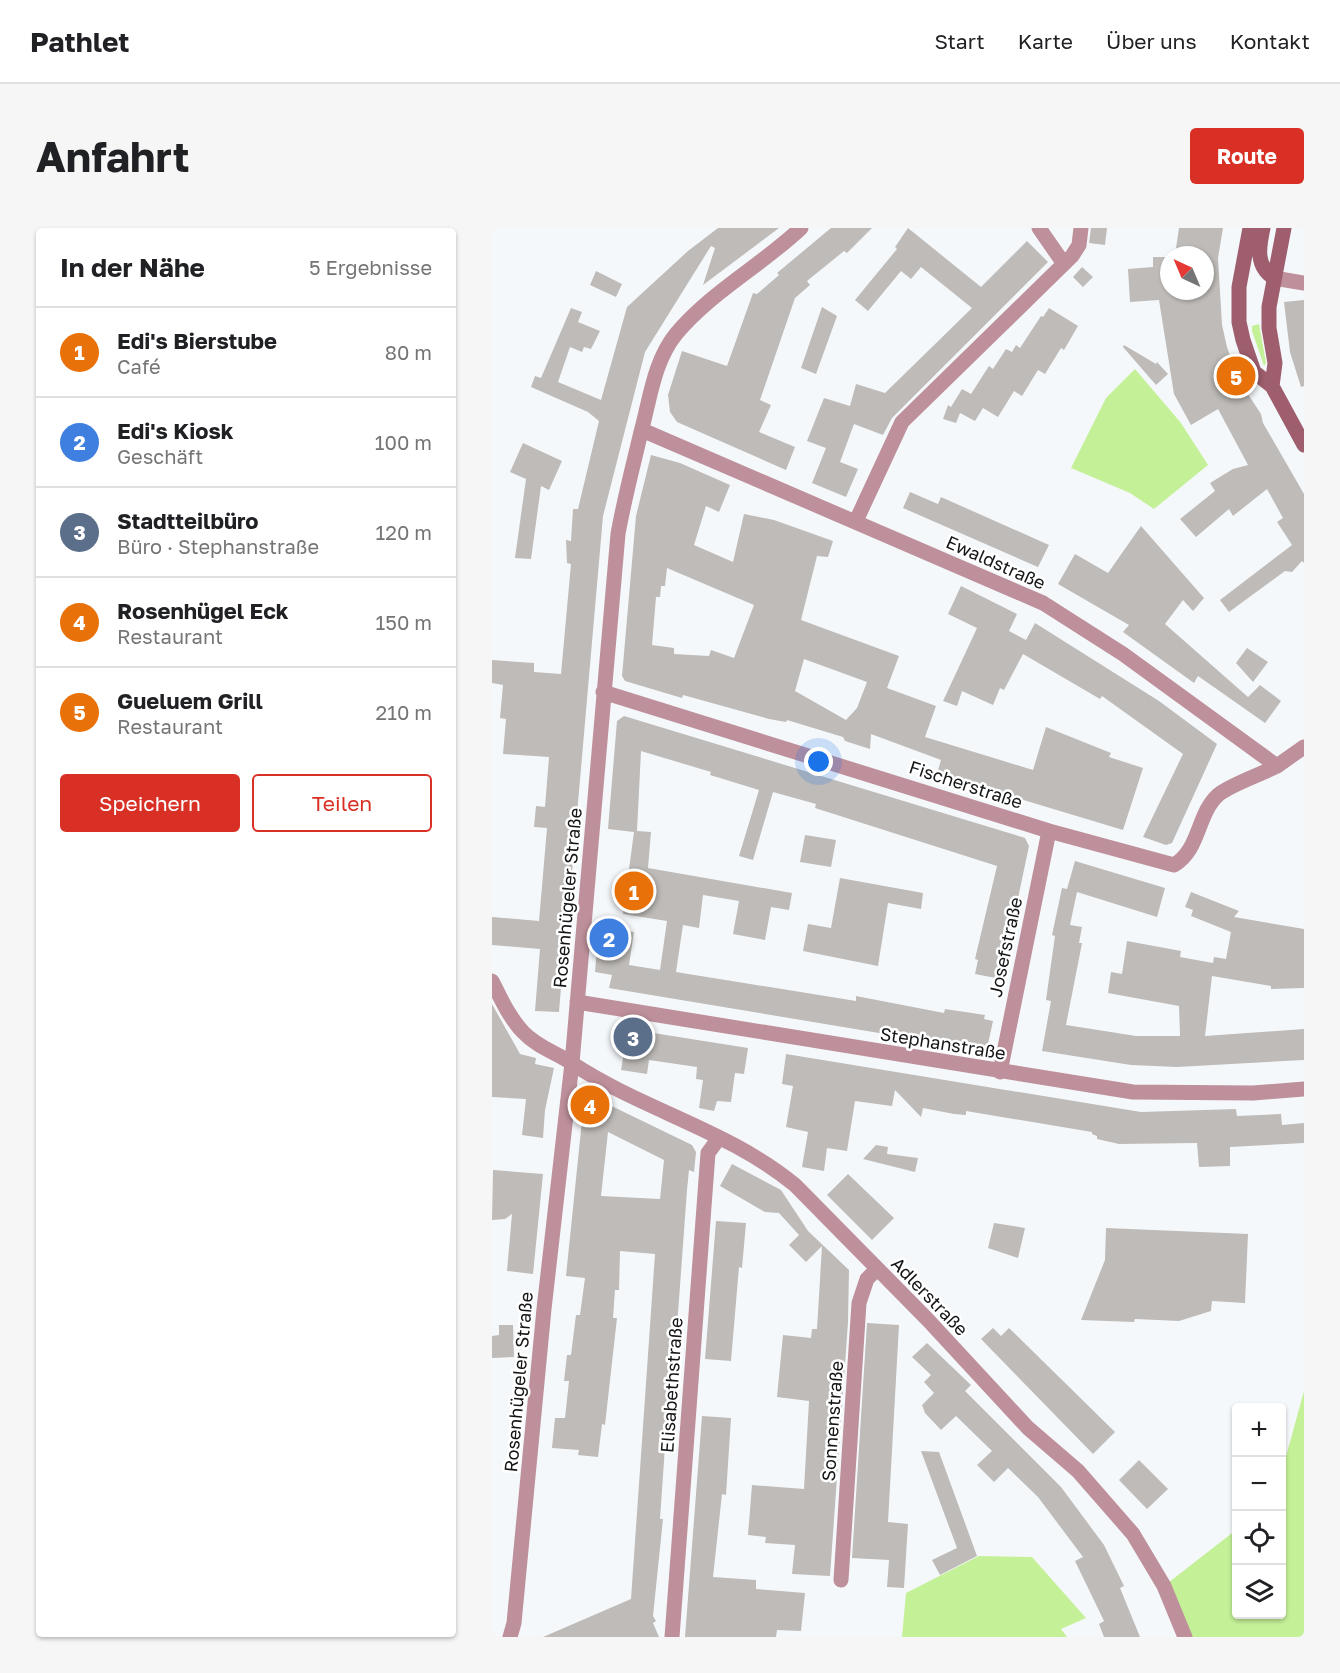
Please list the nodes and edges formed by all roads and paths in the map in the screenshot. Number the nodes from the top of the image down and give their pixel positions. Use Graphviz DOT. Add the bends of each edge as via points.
graph roads {
  1 [pos="801,228"];
  2 [pos="1039,228"];
  3 [pos="1081,228"];
  4 [pos="1250,228"];
  5 [pos="1263,228"];
  6 [pos="1284,228"];
  7 [pos="1064,264"];
  8 [pos="1274,278"];
  9 [pos="1304,283"];
  10 [pos="1272,386"];
  11 [pos="642,430"];
  12 [pos="1304,445"];
  13 [pos="856,521"];
  14 [pos="603,692"];
  15 [pos="1304,747"];
  16 [pos="1277,766"];
  17 [pos="1049,831"];
  18 [pos="492,981"];
  19 [pos="577,1002"];
  20 [pos="572,1063"];
  21 [pos="1000,1072"];
  22 [pos="1304,1089"];
  23 [pos="719,1138"];
  24 [pos="877,1269"];
  25 [pos="841,1580"];
  26 [pos="510,1637"];
  27 [pos="672,1637"];
  28 [pos="1185,1637"];
  1 -- 11 [label="street, Rosenhügeler Straße" via="674,336 658,368"];
  2 -- 7 [label="street"];
  3 -- 7 [label="street" via="1079,245"];
  4 -- 10 [label="main road" via="1239,287 1239,321 1254,372"];
  5 -- 8 [label="main road" via="1259,255 1267,273"];
  6 -- 8 [label="main road"];
  7 -- 13 [label="street" via="902,422"];
  8 -- 9 [label="street"];
  8 -- 10 [label="main road" via="1269,318 1275,363"];
  10 -- 12 [label="main road"];
  11 -- 13 [label="street, Ewaldstraße"];
  11 -- 14 [label="street, Rosenhügeler Straße" via="618,534"];
  13 -- 16 [label="street, Ewaldstraße" via="1043,603 1132,661"];
  14 -- 17 [label="street, Fischerstraße"];
  14 -- 19 [label="street, Rosenhügeler Straße"];
  15 -- 16 [label="street"];
  16 -- 17 [label="street, Fischerstraße" via="1218,794 1185,859 1174,865"];
  17 -- 21 [label="street, Josefstraße"];
  18 -- 20 [label="street, Adlerstraße" via="510,1016 524,1033"];
  19 -- 20 [label="street, Rosenhügeler Straße"];
  19 -- 21 [label="street, Stephanstraße"];
  20 -- 23 [label="street, Adlerstraße" via="591,1077"];
  20 -- 26 [label="street, Rosenhügeler Straße"];
  21 -- 22 [label="street, Stephanstraße" via="1133,1092 1253,1093"];
  23 -- 24 [label="street, Adlerstraße" via="773,1167 795,1185"];
  23 -- 27 [label="street, Elisabethstraße" via="708,1153"];
  24 -- 25 [label="street, Sonnenstraße" via="867,1279 860,1303"];
  24 -- 28 [label="street, Adlerstraße" via="1028,1428 1078,1471 1133,1534 1164,1586"];
}
